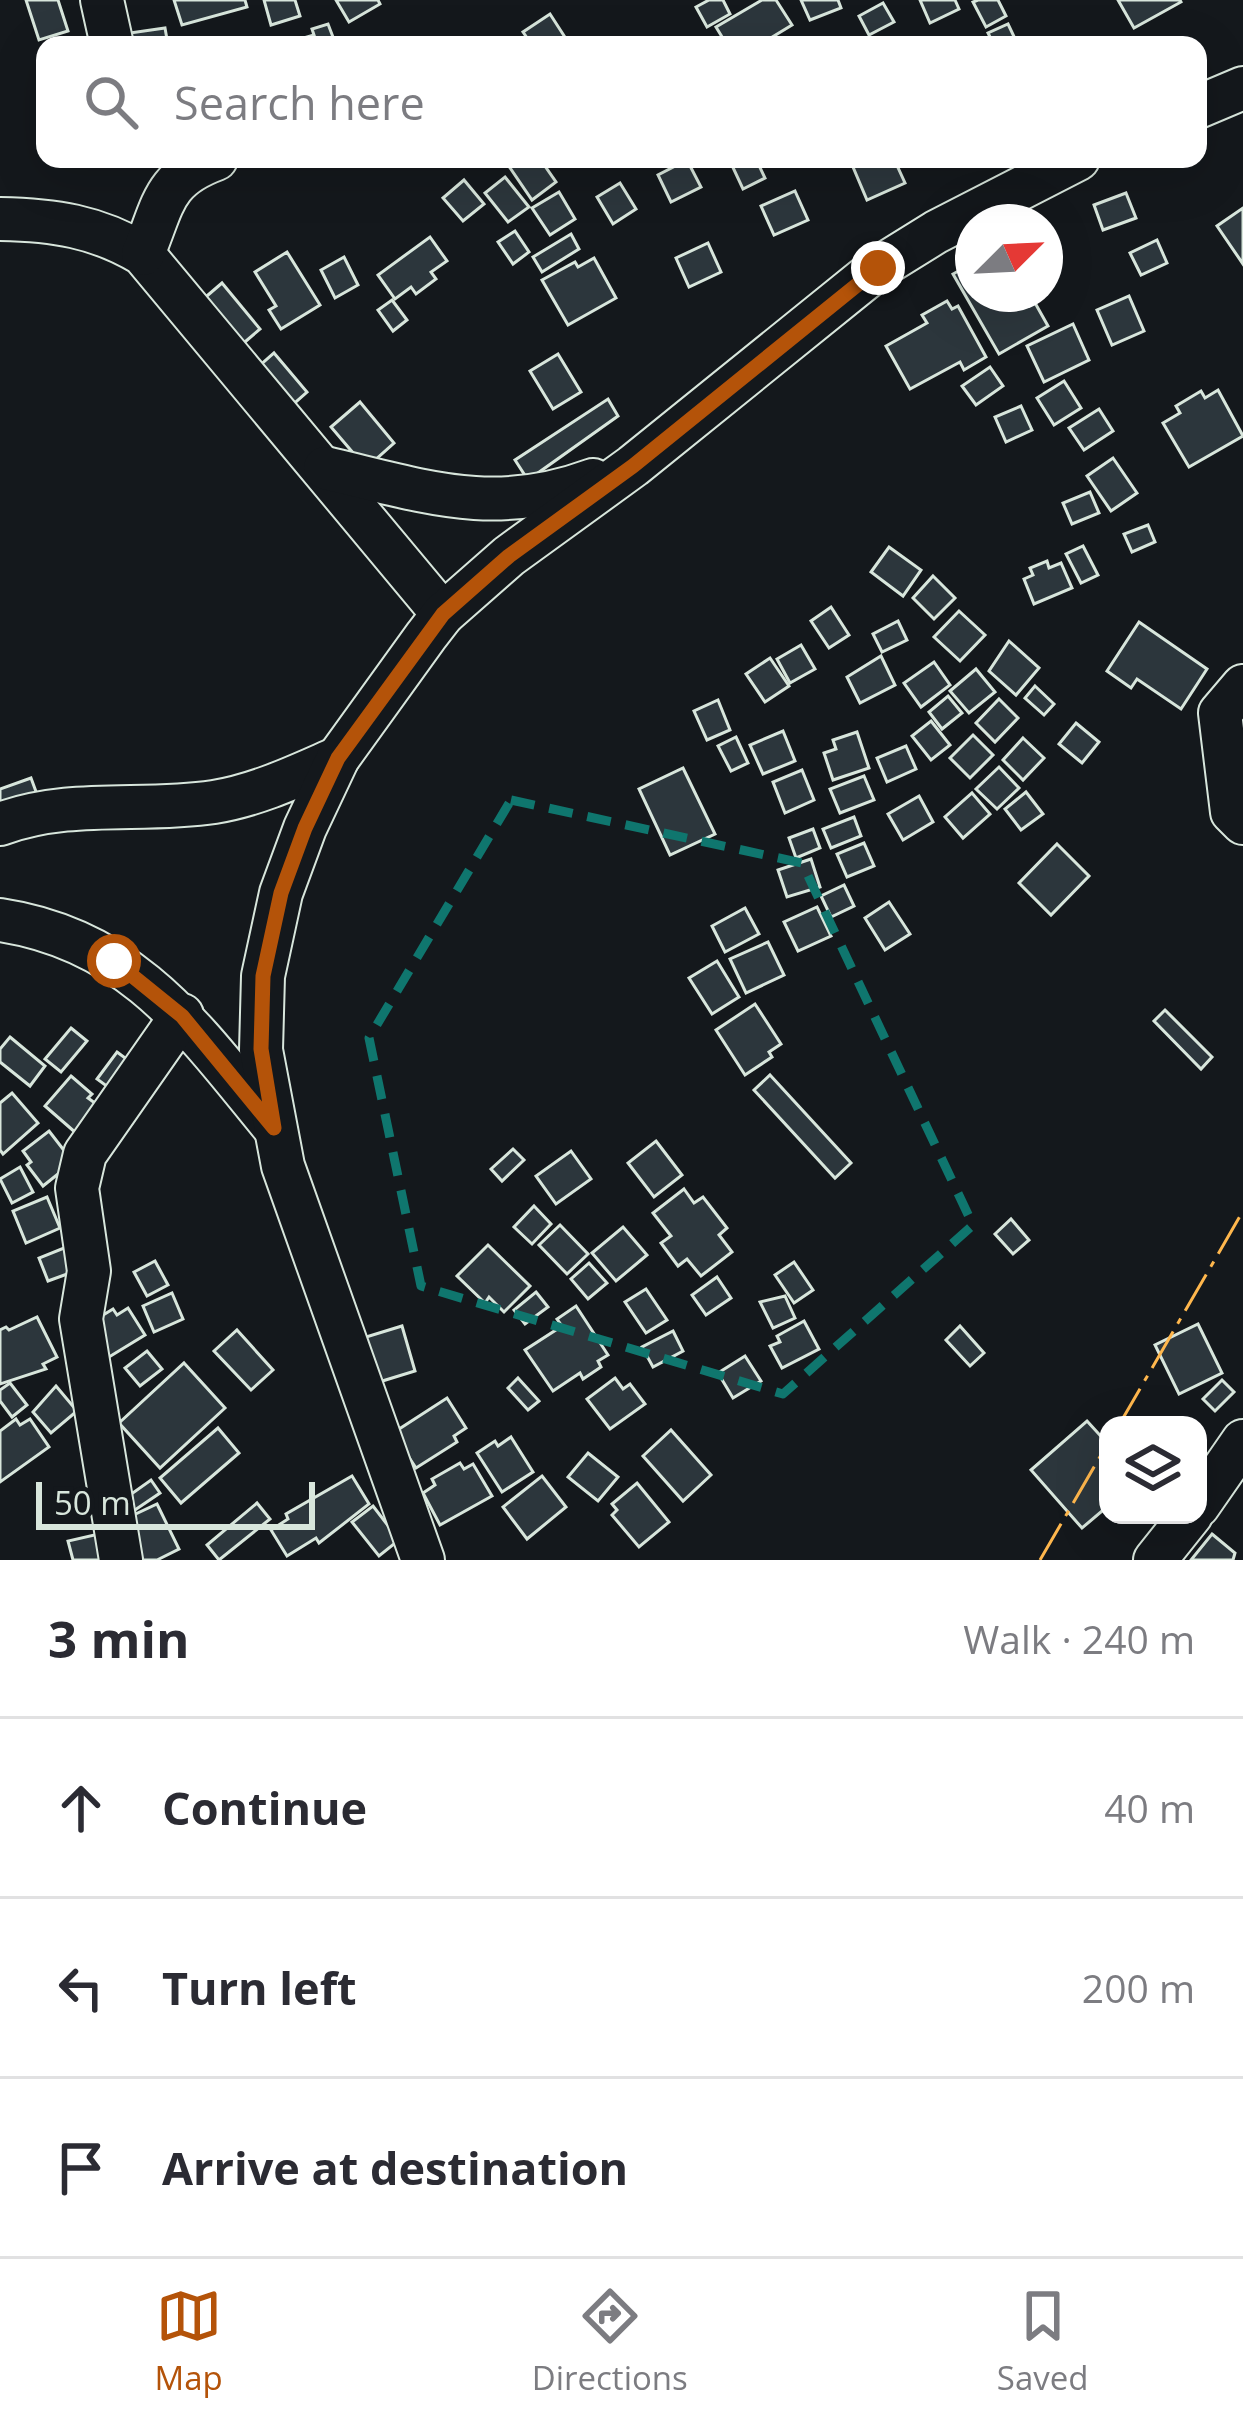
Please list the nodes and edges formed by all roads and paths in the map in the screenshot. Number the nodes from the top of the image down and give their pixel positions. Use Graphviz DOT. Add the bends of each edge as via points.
graph roads {
  1 [pos="102,0"];
  2 [pos="110,36"];
  3 [pos="1243,88"];
  4 [pos="1207,103"];
  5 [pos="1060,168"];
  6 [pos="164,171"];
  7 [pos="0,219"];
  8 [pos="143,254"];
  9 [pos="633,466"];
  10 [pos="325,468"];
  11 [pos="443,614"];
  12 [pos="1243,686"];
  13 [pos="338,758"];
  14 [pos="0,824"];
  15 [pos="1243,824"];
  16 [pos="0,920"];
  17 [pos="182,1016"];
  18 [pos="274,1128"];
  19 [pos="1243,1441"];
  20 [pos="1207,1493"];
  21 [pos="1184,1524"];
  22 [pos="121,1560"];
  23 [pos="423,1560"];
  24 [pos="1155,1560"];
  1 -- 2 [label="street"];
  3 -- 4 [label="street"];
  5 -- 9 [label="street" via="878,268"];
  6 -- 8 [label="street"];
  7 -- 8 [label="street" via="80,225"];
  8 -- 10 [label="street"];
  9 -- 10 [label="street" via="537,498 496,501"];
  9 -- 11 [label="street"];
  10 -- 11 [label="street"];
  11 -- 13 [label="street"];
  12 -- 15 [label="street" via="1220,713 1232,812"];
  13 -- 14 [label="street" via="214,802 40,810"];
  13 -- 18 [label="street" via="281,893 263,976 261,1049"];
  16 -- 17 [label="street" via="44,927 114,961"];
  17 -- 18 [label="street"];
  17 -- 22 [label="street" via="85,1154 77,1188 89,1271 81,1318"];
  18 -- 23 [label="street"];
  19 -- 20 [label="street"];
  21 -- 24 [label="street"];
}
